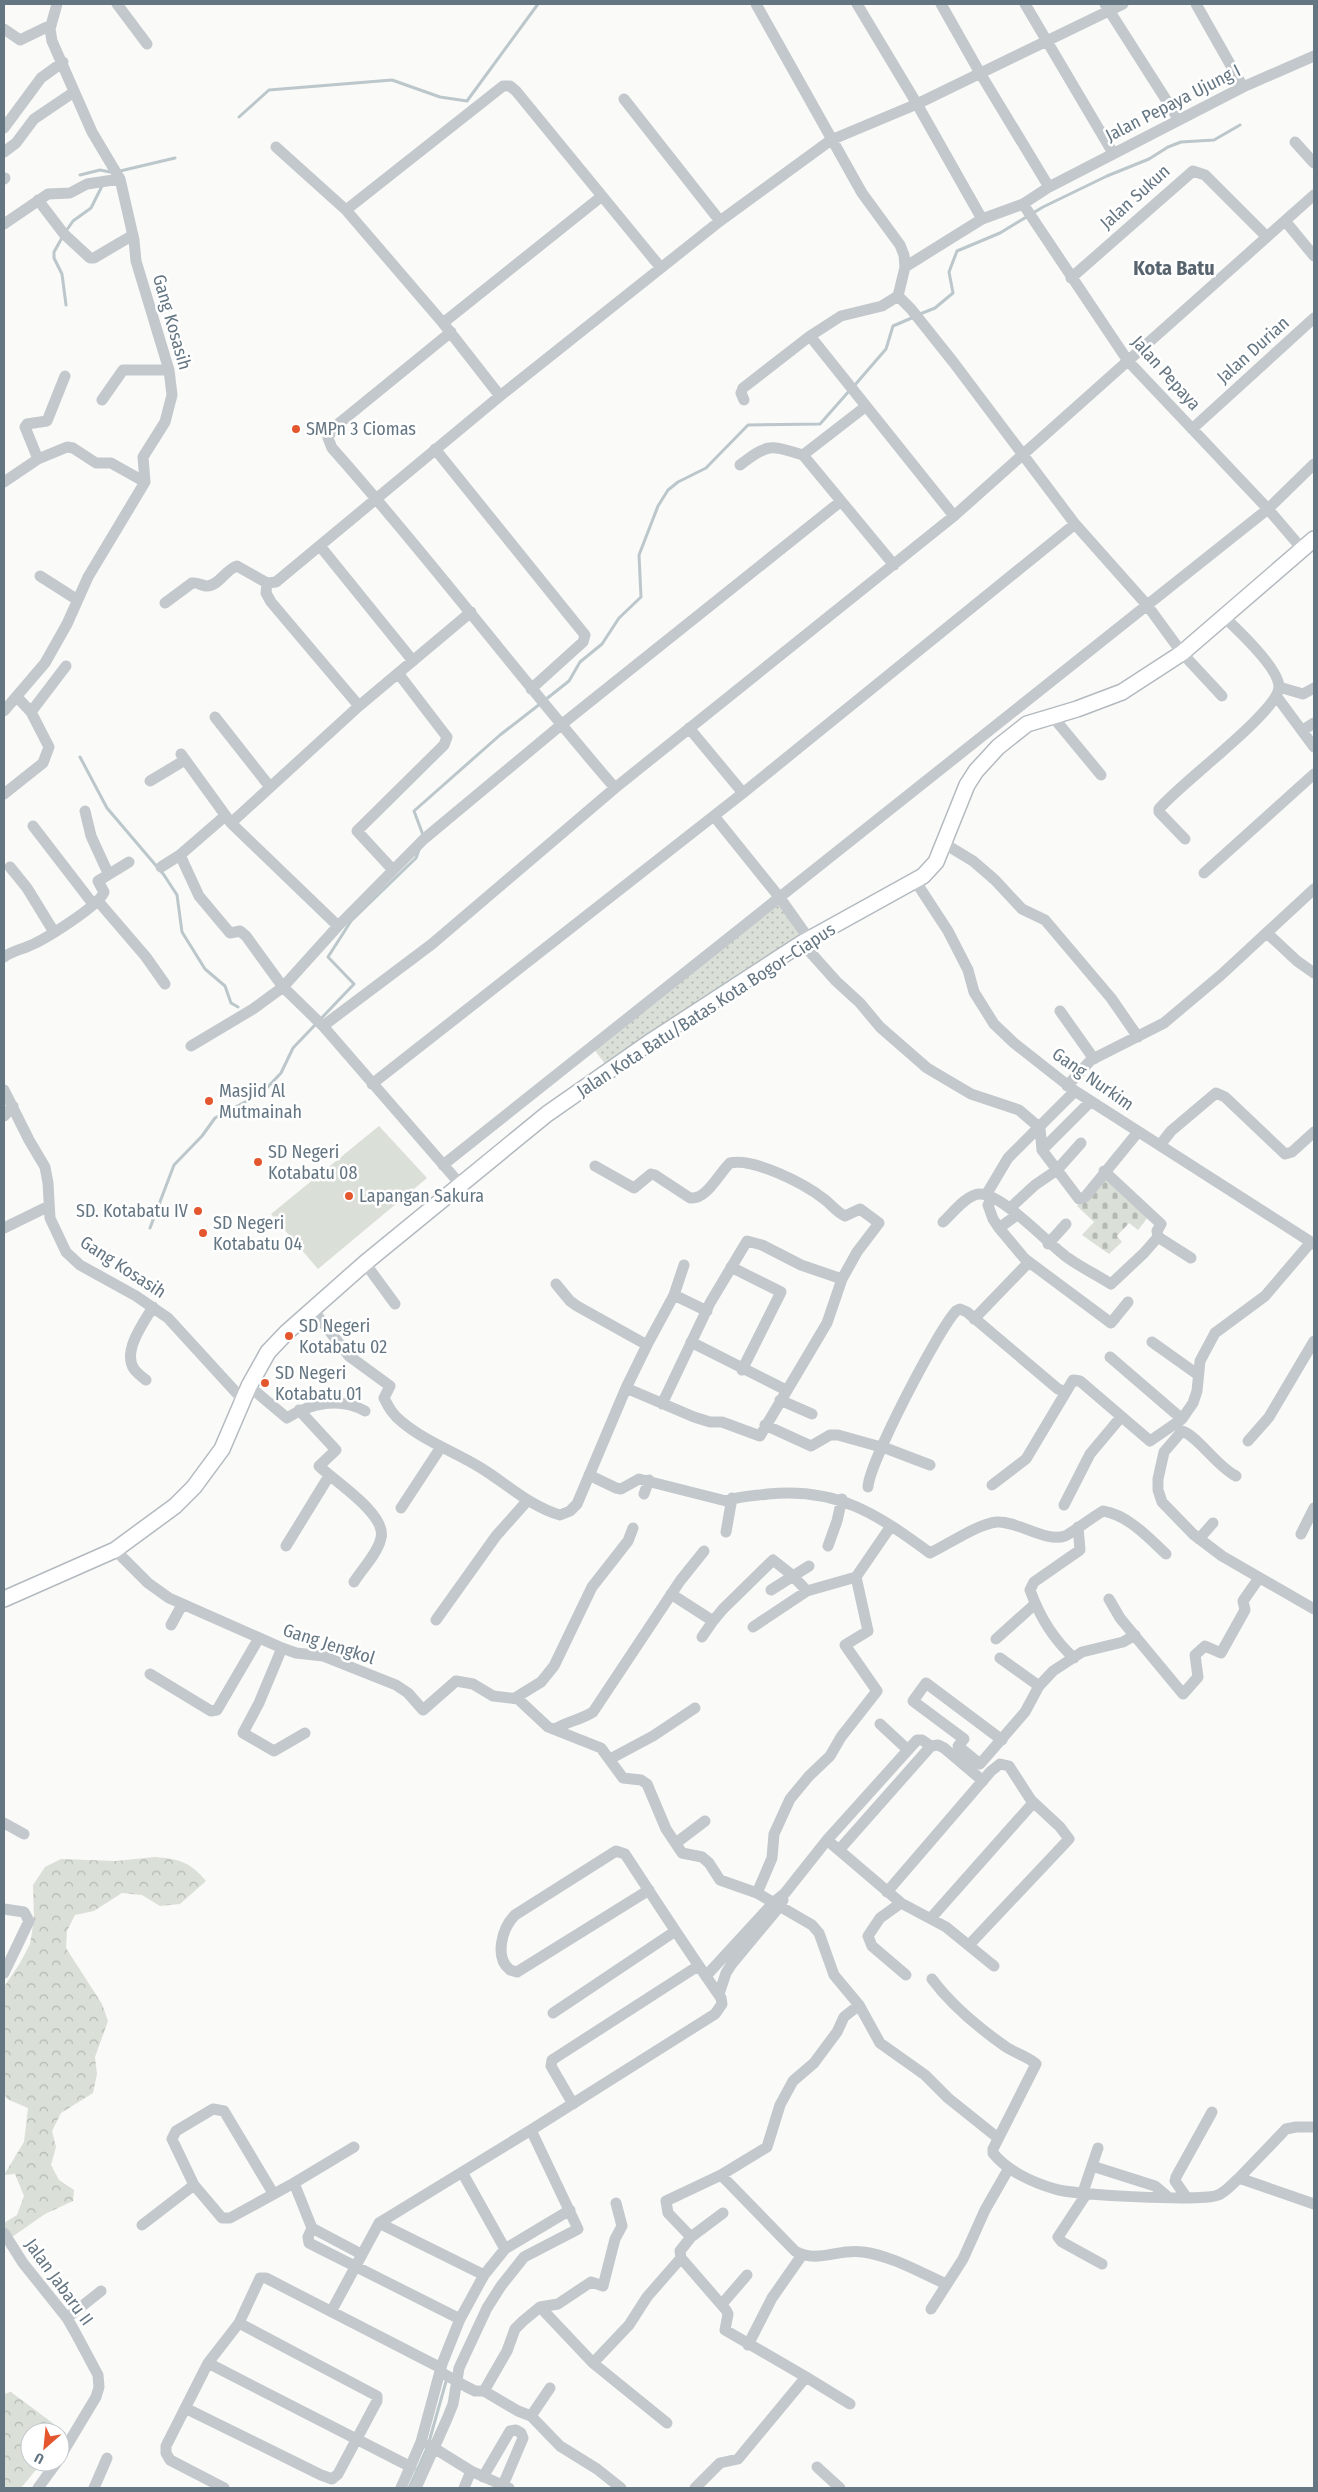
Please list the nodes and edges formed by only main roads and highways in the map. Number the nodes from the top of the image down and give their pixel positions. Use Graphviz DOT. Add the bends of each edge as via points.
graph roads {
  1 [pos="1314,539"];
  2 [pos="4,1599"];
  1 -- 2 [label="main road, Jalan Kota Batu/Batas Kota Bogor–Ciapus" via="1182,653 1122,692 1027,724 988,756 967,785 932,867 916,882 806,941 653,1040 547,1114 366,1263 268,1352 222,1449 175,1506 115,1550"];
}
